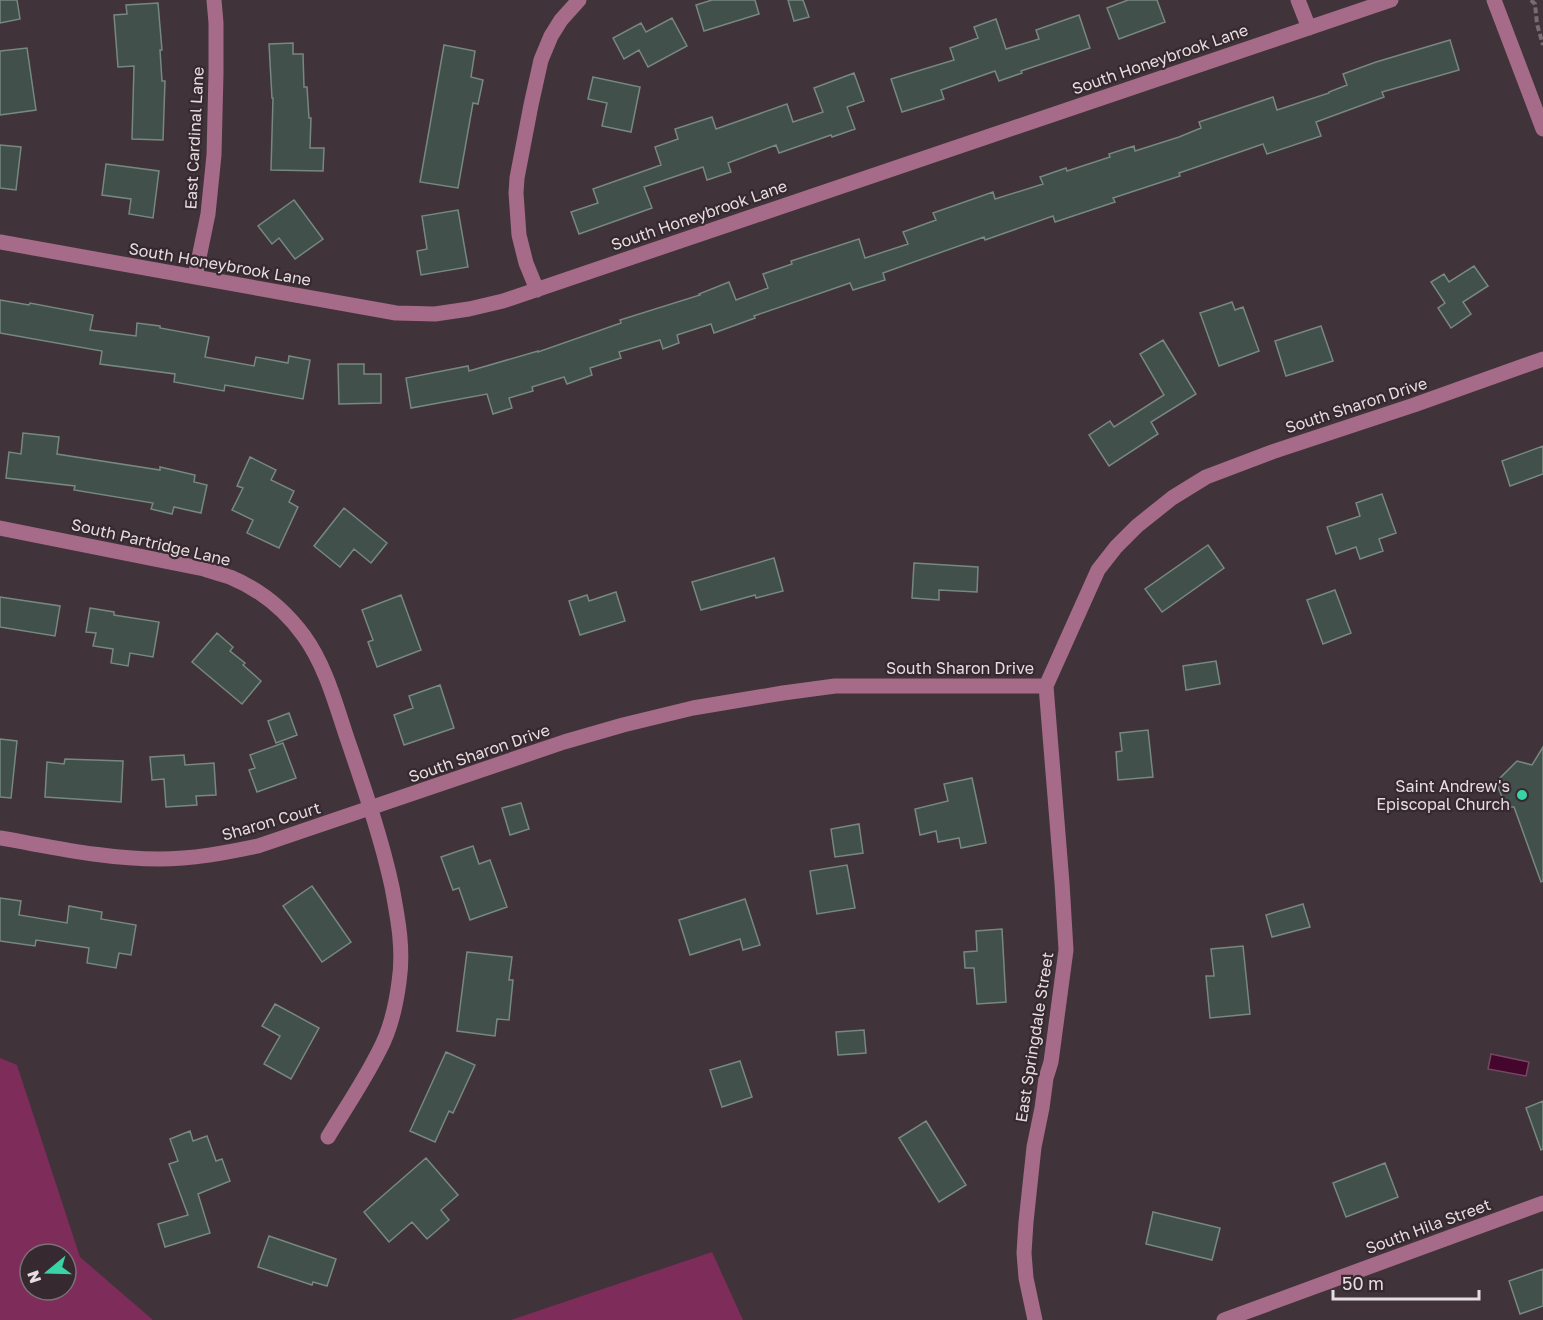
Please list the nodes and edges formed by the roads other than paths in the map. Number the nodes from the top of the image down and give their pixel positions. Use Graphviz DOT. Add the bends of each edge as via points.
graph roads {
  1 [pos="214,0"];
  2 [pos="579,0"];
  3 [pos="1298,0"];
  4 [pos="1391,0"];
  5 [pos="1494,0"];
  6 [pos="1309,28"];
  7 [pos="1543,129"];
  8 [pos="0,242"];
  9 [pos="195,277"];
  10 [pos="537,290"];
  11 [pos="1543,359"];
  12 [pos="0,528"];
  13 [pos="1046,686"];
  14 [pos="371,809"];
  15 [pos="0,838"];
  16 [pos="328,1137"];
  17 [pos="1543,1203"];
  18 [pos="1035,1320"];
  19 [pos="1224,1320"];
  1 -- 9 [label="street, East Cardinal Lane" via="214,155 208,214"];
  2 -- 10 [label="street" via="561,20 541,60 517,178 519,235"];
  3 -- 6 [label="street"];
  4 -- 6 [label="street, South Honeybrook Lane"];
  5 -- 7 [label="street"];
  6 -- 10 [label="street, South Honeybrook Lane"];
  8 -- 9 [label="street, South Honeybrook Lane"];
  9 -- 10 [label="street, South Honeybrook Lane" via="396,313 435,314 469,309"];
  11 -- 13 [label="street, South Sharon Drive" via="1261,456 1206,477 1172,498 1137,526 1098,570"];
  12 -- 14 [label="street, South Partridge Lane" via="204,569 230,578 273,603 317,656"];
  13 -- 14 [label="street, South Sharon Drive" via="835,686 693,708 564,742"];
  13 -- 18 [label="street, East Springdale Street" via="1066,950 1026,1222 1026,1285"];
  14 -- 15 [label="street, Sharon Court" via="258,846 187,858 136,859"];
  14 -- 16 [label="street, South Partridge Lane" via="400,924 400,980 380,1050"];
  17 -- 19 [label="street, South Hila Street"];
}
